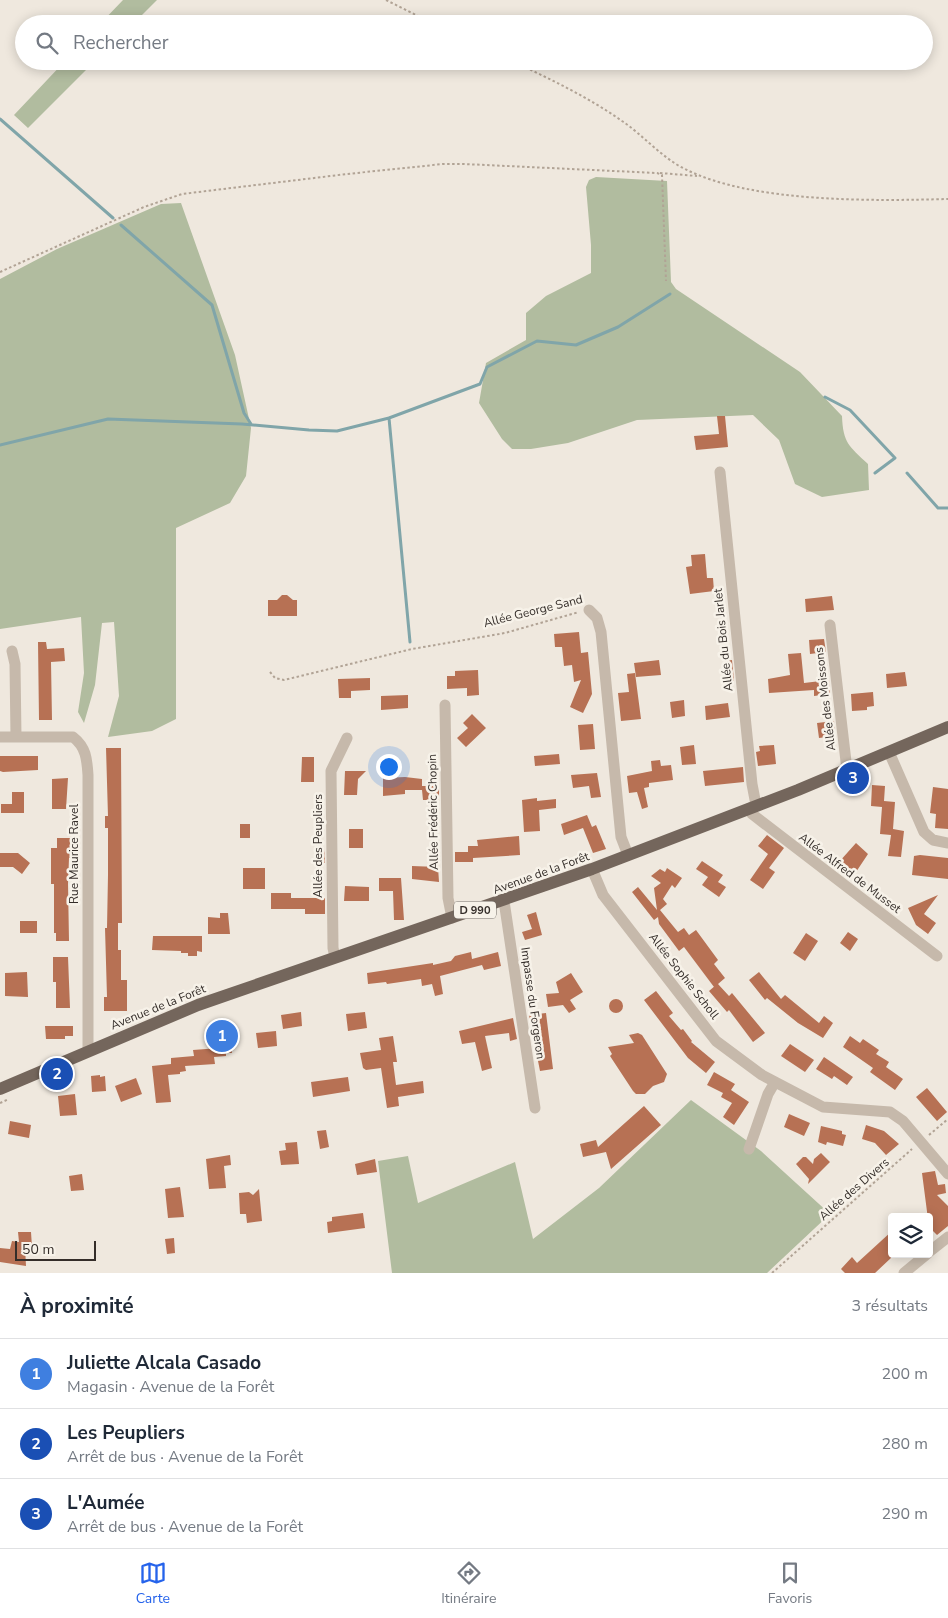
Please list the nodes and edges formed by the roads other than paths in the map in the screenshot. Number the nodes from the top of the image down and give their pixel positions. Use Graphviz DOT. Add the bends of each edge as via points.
graph roads {
  1 [pos="720,472"];
  2 [pos="589,610"];
  3 [pos="830,625"];
  4 [pos="12,651"];
  5 [pos="445,705"];
  6 [pos="948,727"];
  7 [pos="0,737"];
  8 [pos="16,737"];
  9 [pos="347,738"];
  10 [pos="889,752"];
  11 [pos="847,770"];
  12 [pos="753,806"];
  13 [pos="948,843"];
  14 [pos="628,855"];
  15 [pos="592,869"];
  16 [pos="504,901"];
  17 [pos="452,918"];
  18 [pos="937,956"];
  19 [pos="335,957"];
  20 [pos="88,1050"];
  21 [pos="775,1082"];
  22 [pos="0,1089"];
  23 [pos="535,1108"];
  24 [pos="750,1149"];
  25 [pos="948,1174"];
  26 [pos="948,1237"];
  27 [pos="933,1249"];
  28 [pos="922,1258"];
  29 [pos="904,1273"];
  1 -- 12 [label="street, Allée du Bois Jarlet"];
  2 -- 14 [label="street, Allée George Sand" via="597,618 600,632 621,837"];
  3 -- 11 [label="street, Allée des Moissons"];
  4 -- 8 [label="street"];
  5 -- 17 [label="street, Allée Frédéric Chopin" via="448,898"];
  6 -- 10 [label="main road, Avenue de la Forêt / D 990"];
  7 -- 8 [label="street, Rue Maurice Ravel"];
  8 -- 20 [label="street, Rue Maurice Ravel" via="73,737 86,752"];
  9 -- 19 [label="street, Allée des Peupliers" via="331,770"];
  10 -- 11 [label="main road, Avenue de la Forêt / D 990"];
  10 -- 13 [label="street" via="924,832 933,840"];
  11 -- 12 [label="main road, Avenue de la Forêt / D 990"];
  12 -- 14 [label="main road, Avenue de la Forêt / D 990"];
  12 -- 18 [label="street, Allée Alfred de Musset" via="752,814 785,841"];
  14 -- 15 [label="main road, Avenue de la Forêt / D 990"];
  15 -- 16 [label="main road, Avenue de la Forêt / D 990"];
  15 -- 21 [label="street, Allée Sophie Scholl" via="603,895 716,1041"];
  16 -- 17 [label="main road, Avenue de la Forêt / D 990"];
  16 -- 23 [label="street, Impasse du Forgeron"];
  17 -- 19 [label="main road, Avenue de la Forêt / D 990"];
  19 -- 20 [label="main road, Avenue de la Forêt / D 990" via="198,1005"];
  20 -- 22 [label="main road, Avenue de la Forêt / D 990"];
  21 -- 24 [label="street"];
  21 -- 25 [label="street, Allée Sophie Scholl" via="823,1108 890,1112 903,1121"];
  26 -- 27 [label="street"];
  28 -- 29 [label="street"];
}
